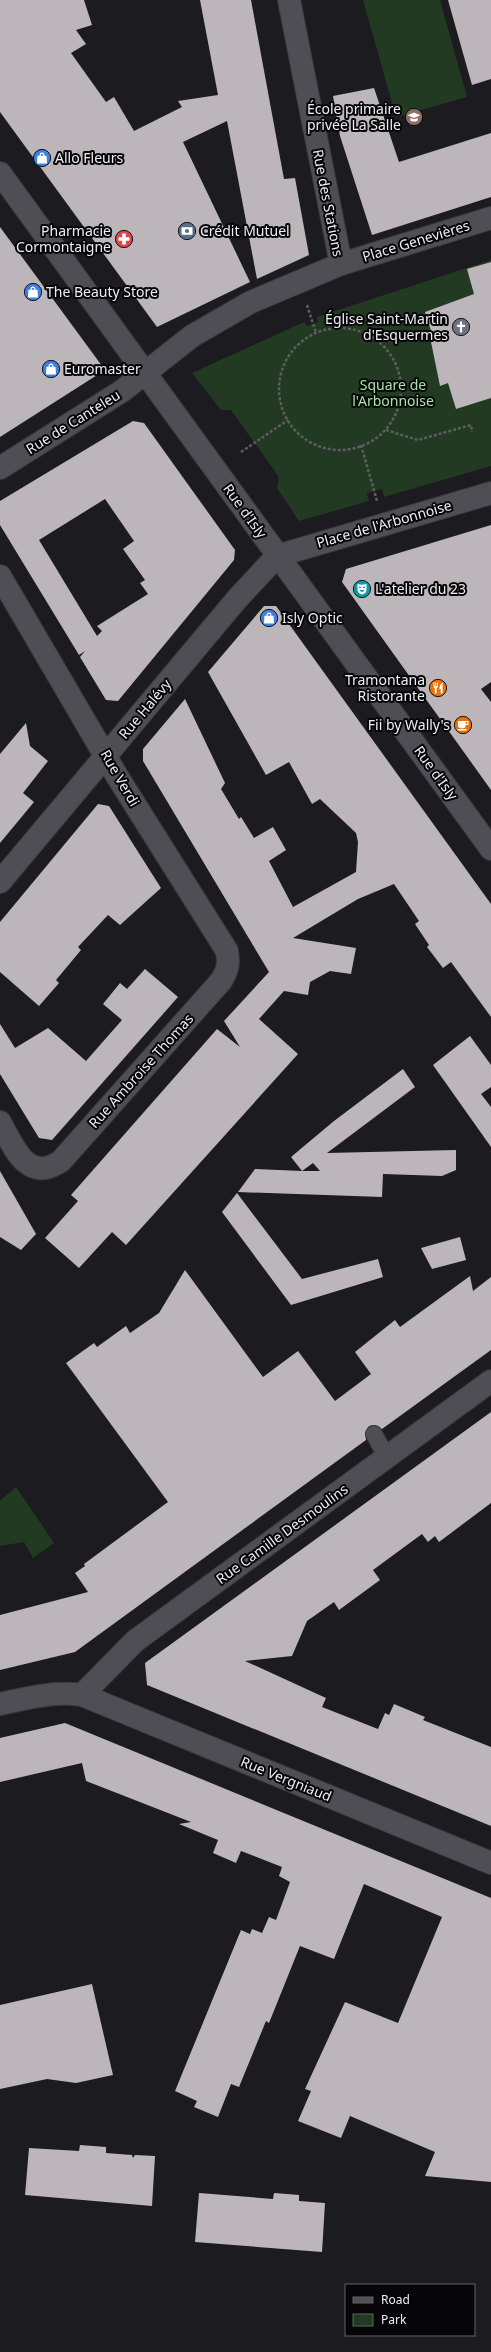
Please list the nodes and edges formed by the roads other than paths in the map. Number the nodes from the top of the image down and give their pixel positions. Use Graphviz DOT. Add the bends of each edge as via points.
graph roads {
  1 [pos="289,0"];
  2 [pos="0,173"];
  3 [pos="491,218"];
  4 [pos="341,264"];
  5 [pos="145,374"];
  6 [pos="0,468"];
  7 [pos="491,493"];
  8 [pos="277,556"];
  9 [pos="0,576"];
  10 [pos="106,755"];
  11 [pos="491,849"];
  12 [pos="0,882"];
  13 [pos="221,981"];
  14 [pos="0,1122"];
  15 [pos="491,1382"];
  16 [pos="374,1434"];
  17 [pos="387,1458"];
  18 [pos="82,1695"];
  19 [pos="0,1704"];
  20 [pos="491,1863"];
  1 -- 4 [label="street, Rue des Stations"];
  2 -- 5 [label="street, Rue d'Isly"];
  3 -- 4 [label="street, Place Genevières"];
  4 -- 5 [label="street" via="251,302 192,336"];
  5 -- 6 [label="street, Rue de Canteleu"];
  5 -- 8 [label="street, Rue d'Isly"];
  7 -- 8 [label="street, Place de l'Arbonnoise"];
  8 -- 10 [label="street, Rue Halévy" via="253,580"];
  8 -- 11 [label="street, Rue d'Isly"];
  9 -- 10 [label="street, Rue Verdi"];
  10 -- 12 [label="street, Rue Halévy"];
  10 -- 13 [label="street, Rue Verdi" via="227,951 228,971"];
  13 -- 14 [label="street, Rue Ambroise Thomas" via="53,1166 32,1166 22,1160"];
  15 -- 17 [label="street, Rue Camille Desmoulins"];
  16 -- 17 [label="lane"];
  17 -- 18 [label="street, Rue Camille Desmoulins" via="135,1641"];
  18 -- 19 [label="street, Rue Vergniaud" via="42,1695"];
  18 -- 20 [label="street, Rue Vergniaud"];
}
